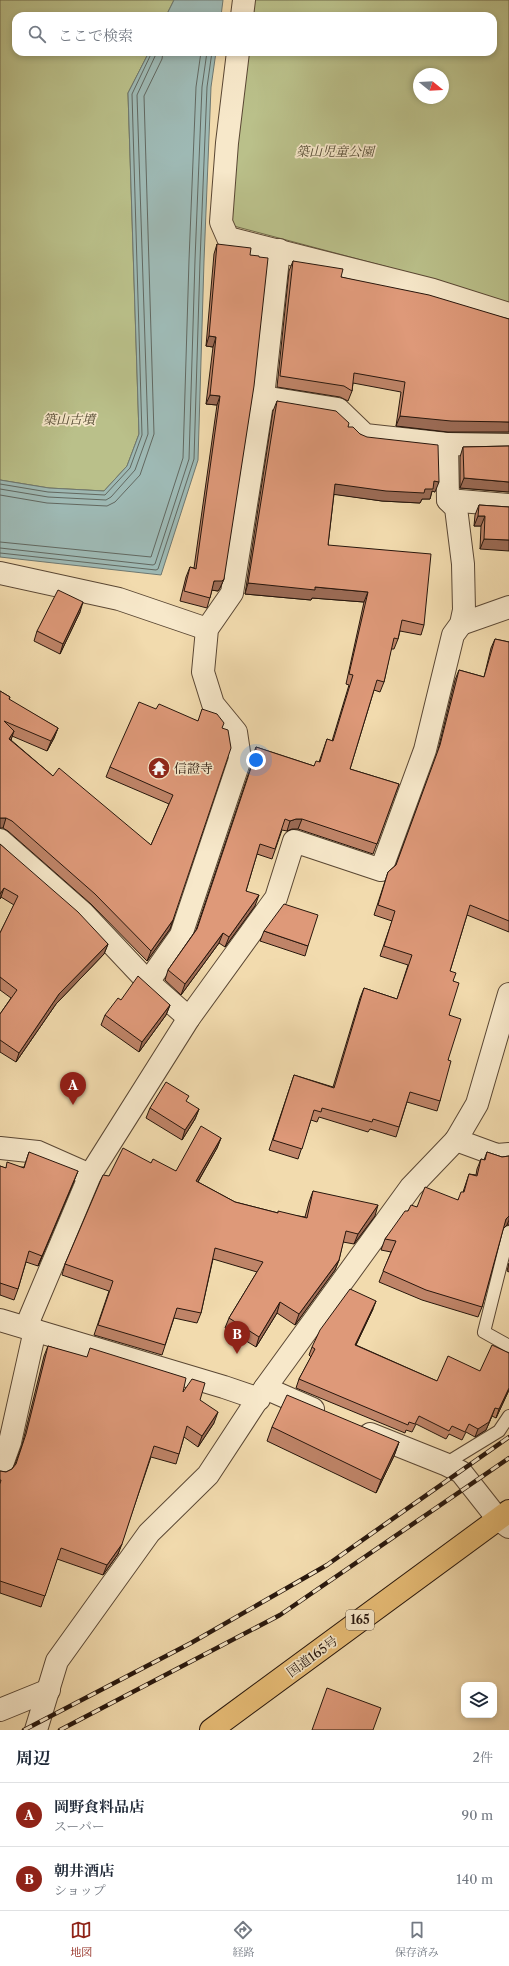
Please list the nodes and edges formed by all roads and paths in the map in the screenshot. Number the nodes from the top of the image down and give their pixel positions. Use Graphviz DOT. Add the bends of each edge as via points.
graph roads {
  1 [pos="244,0"];
  2 [pos="242,12"];
  3 [pos="238,56"];
  4 [pos="279,250"];
  5 [pos="509,314"];
  6 [pos="263,397"];
  7 [pos="448,444"];
  8 [pos="509,445"];
  9 [pos="448,500"];
  10 [pos="509,505"];
  11 [pos="0,573"];
  12 [pos="509,607"];
  13 [pos="461,624"];
  14 [pos="207,629"];
  15 [pos="0,840"];
  16 [pos="148,982"];
  17 [pos="509,994"];
  18 [pos="189,1018"];
  19 [pos="456,1140"];
  20 [pos="0,1148"];
  21 [pos="509,1154"];
  22 [pos="90,1175"];
  23 [pos="509,1232"];
  24 [pos="0,1320"];
  25 [pos="31,1329"];
  26 [pos="509,1346"];
  27 [pos="262,1394"];
  28 [pos="328,1416"];
  29 [pos="509,1416"];
  30 [pos="349,1425"];
  31 [pos="445,1464"];
  32 [pos="0,1470"];
  33 [pos="505,1519"];
  34 [pos="49,1690"];
  35 [pos="0,1710"];
  36 [pos="36,1730"];
  37 [pos="211,1730"];
  1 -- 2 [label="street"];
  3 -- 4 [label="street" via="221,222 228,238"];
  4 -- 5 [label="street" via="433,290"];
  4 -- 6 [label="street"];
  6 -- 7 [label="street" via="338,409 365,435"];
  6 -- 14 [label="street" via="232,593"];
  7 -- 8 [label="street"];
  7 -- 9 [label="street"];
  9 -- 10 [label="street"];
  9 -- 13 [label="street" via="456,508 463,564 464,610"];
  11 -- 14 [label="street" via="119,599"];
  12 -- 13 [label="street"];
  13 -- 18 [label="street" via="453,635 425,750 381,870 294,842 276,898"];
  14 -- 16 [label="street" via="202,672 213,704 236,732 240,759 181,935"];
  15 -- 16 [label="street" via="83,913"];
  16 -- 18 [label="street"];
  17 -- 19 [label="street" via="477,1104"];
  18 -- 22 [label="street"];
  19 -- 21 [label="street" via="497,1155"];
  19 -- 27 [label="street" via="411,1187"];
  20 -- 22 [label="street" via="38,1152"];
  22 -- 25 [label="street"];
  23 -- 26 [label="lane" via="484,1332"];
  24 -- 25 [label="street"];
  25 -- 27 [label="street" via="224,1387"];
  25 -- 32 [label="street" via="10,1442"];
  27 -- 28 [label="street"];
  27 -- 34 [label="street" via="208,1475 149,1533 57,1661"];
  29 -- 31 [label="lane" via="499,1431"];
  30 -- 31 [label="street"];
  31 -- 33 [label="street" via="461,1472"];
  33 -- 37 [label="highway, 国道165号 / 165"];
  34 -- 35 [label="street"];
  34 -- 36 [label="street"];
}
